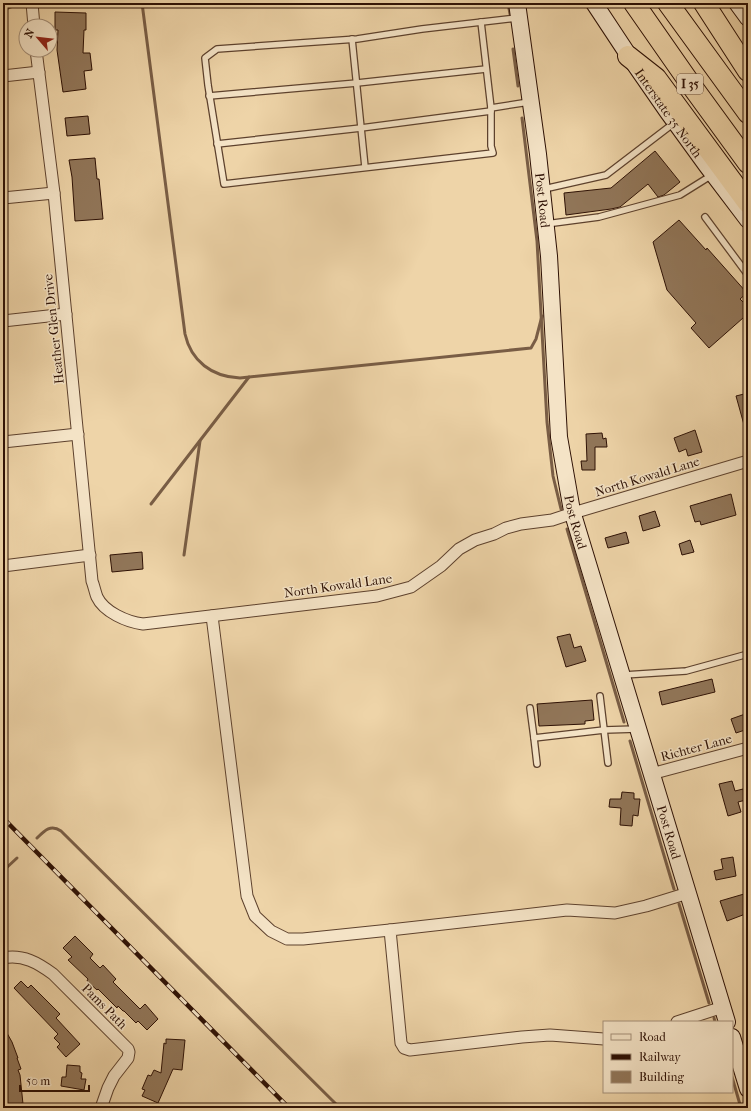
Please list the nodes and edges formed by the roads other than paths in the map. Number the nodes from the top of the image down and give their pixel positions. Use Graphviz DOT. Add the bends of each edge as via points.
graph roads {
  1 [pos="594,3"];
  2 [pos="634,3"];
  3 [pos="668,3"];
  4 [pos="704,3"];
  5 [pos="737,3"];
  6 [pos="32,8"];
  7 [pos="518,10"];
  8 [pos="33,18"];
  9 [pos="748,18"];
  10 [pos="481,22"];
  11 [pos="352,40"];
  12 [pos="628,56"];
  13 [pos="37,58"];
  14 [pos="486,69"];
  15 [pos="748,71"];
  16 [pos="39,72"];
  17 [pos="3,76"];
  18 [pos="357,83"];
  19 [pos="210,96"];
  20 [pos="530,102"];
  21 [pos="491,109"];
  22 [pos="748,113"];
  23 [pos="674,122"];
  24 [pos="361,128"];
  25 [pos="217,144"];
  26 [pos="748,163"];
  27 [pos="365,167"];
  28 [pos="713,175"];
  29 [pos="542,189"];
  30 [pos="54,193"];
  31 [pos="3,198"];
  32 [pos="748,203"];
  33 [pos="705,217"];
  34 [pos="748,220"];
  35 [pos="546,224"];
  36 [pos="748,275"];
  37 [pos="66,314"];
  38 [pos="3,321"];
  39 [pos="78,434"];
  40 [pos="3,442"];
  41 [pos="748,460"];
  42 [pos="573,513"];
  43 [pos="90,556"];
  44 [pos="3,566"];
  45 [pos="102,604"];
  46 [pos="212,616"];
  47 [pos="748,654"];
  48 [pos="622,676"];
  49 [pos="600,696"];
  50 [pos="530,708"];
  51 [pos="638,729"];
  52 [pos="604,730"];
  53 [pos="534,738"];
  54 [pos="748,748"];
  55 [pos="608,763"];
  56 [pos="537,764"];
  57 [pos="651,774"];
  58 [pos="688,893"];
  59 [pos="390,930"];
  60 [pos="3,958"];
  61 [pos="725,1014"];
  62 [pos="683,1021"];
  63 [pos="603,1039"];
  64 [pos="733,1040"];
  65 [pos="748,1089"];
  66 [pos="101,1108"];
  1 -- 12 [label="street, Interstate 35 North"];
  2 -- 26 [label="highway, I 35"];
  3 -- 22 [label="highway, I 35"];
  4 -- 15 [label="highway"];
  5 -- 9 [label="street"];
  6 -- 8 [label="street"];
  7 -- 10 [label="lane"];
  7 -- 20 [label="street, Post Road"];
  10 -- 11 [label="lane"];
  10 -- 14 [label="lane"];
  11 -- 18 [label="lane"];
  11 -- 19 [label="lane" via="217,49 206,58"];
  12 -- 23 [label="street, Interstate 35 North"];
  12 -- 32 [label="highway" via="656,78"];
  13 -- 16 [label="street, Heather Glen Drive"];
  14 -- 18 [label="lane"];
  14 -- 21 [label="lane"];
  16 -- 17 [label="street"];
  16 -- 30 [label="street, Heather Glen Drive"];
  18 -- 19 [label="lane"];
  18 -- 24 [label="lane"];
  19 -- 25 [label="lane"];
  20 -- 21 [label="lane"];
  20 -- 29 [label="street, Post Road"];
  21 -- 24 [label="lane"];
  21 -- 27 [label="lane" via="493,152"];
  23 -- 28 [label="street, Interstate 35 North"];
  23 -- 29 [label="lane" via="606,175"];
  24 -- 25 [label="lane"];
  24 -- 27 [label="lane"];
  25 -- 27 [label="lane" via="224,184"];
  28 -- 34 [label="street, Interstate 35 North"];
  28 -- 35 [label="lane" via="680,194 599,217"];
  29 -- 35 [label="street, Post Road"];
  30 -- 31 [label="street"];
  30 -- 37 [label="street, Heather Glen Drive"];
  33 -- 36 [label="lane"];
  35 -- 42 [label="street, Post Road" via="559,437"];
  37 -- 38 [label="street"];
  37 -- 39 [label="street, Heather Glen Drive"];
  39 -- 40 [label="street"];
  39 -- 43 [label="street, Heather Glen Drive"];
  41 -- 42 [label="street, North Kowald Lane"];
  42 -- 46 [label="street, North Kowald Lane" via="552,520 521,524 475,540 459,549 411,588 377,596"];
  42 -- 48 [label="street, Post Road"];
  43 -- 44 [label="street"];
  43 -- 45 [label="street, Heather Glen Drive" via="92,581"];
  45 -- 46 [label="street, North Kowald Lane" via="114,614 131,622 143,624"];
  46 -- 59 [label="street" via="248,896 255,916 271,931 288,939"];
  47 -- 48 [label="lane" via="686,671"];
  48 -- 51 [label="street, Post Road"];
  49 -- 52 [label="lane"];
  50 -- 53 [label="lane"];
  51 -- 52 [label="lane"];
  51 -- 57 [label="street, Post Road"];
  52 -- 53 [label="lane"];
  52 -- 55 [label="lane"];
  53 -- 56 [label="lane"];
  54 -- 57 [label="street, Richter Lane"];
  57 -- 58 [label="street, Post Road"];
  58 -- 59 [label="street" via="615,913 567,910"];
  58 -- 61 [label="street, Post Road"];
  59 -- 63 [label="street" via="401,1043 404,1048 410,1050 550,1035"];
  60 -- 66 [label="street, Pams Path" via="12,956 43,966 128,1049 128,1058 114,1076"];
  61 -- 62 [label="street"];
  64 -- 65 [label="street"];
}
